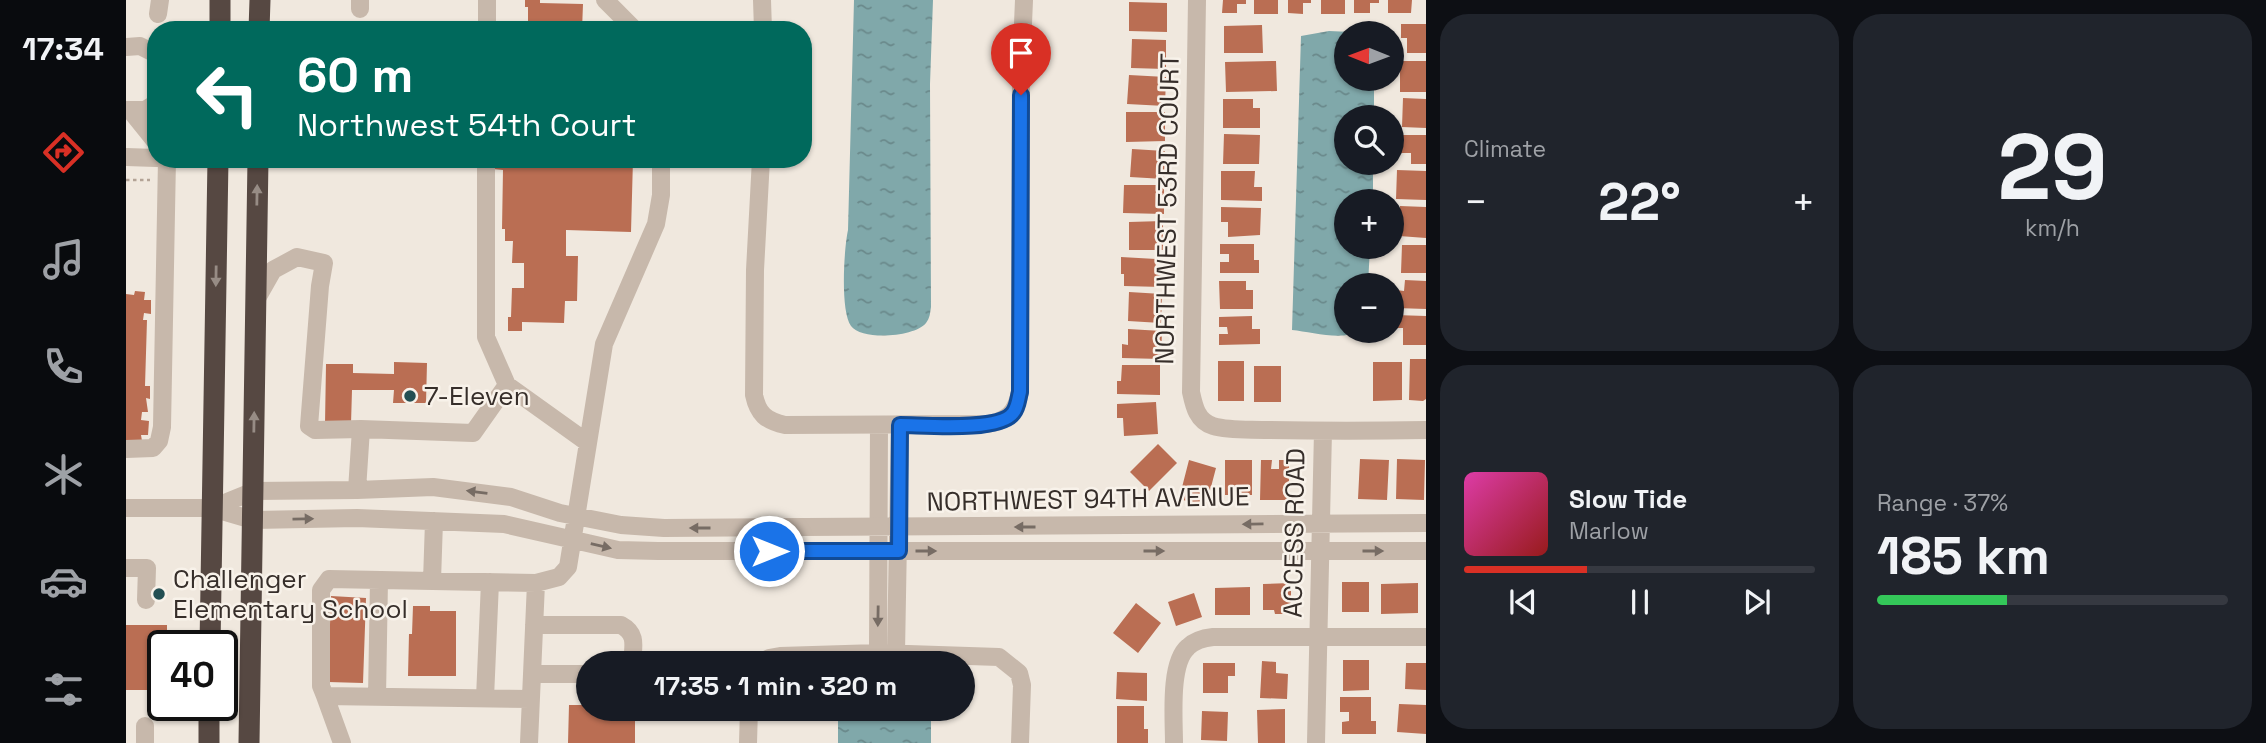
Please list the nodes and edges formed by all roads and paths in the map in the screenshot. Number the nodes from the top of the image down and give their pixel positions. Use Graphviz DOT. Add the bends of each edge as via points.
graph roads {
  1 [pos="220,0"];
  2 [pos="260,0"];
  3 [pos="486,0"];
  4 [pos="605,0"];
  5 [pos="762,0"];
  6 [pos="1024,0"];
  7 [pos="1197,0"];
  8 [pos="220,21"];
  9 [pos="259,21"];
  10 [pos="486,21"];
  11 [pos="626,21"];
  12 [pos="763,21"];
  13 [pos="128,42"];
  14 [pos="147,48"];
  15 [pos="147,109"];
  16 [pos="128,111"];
  17 [pos="147,132"];
  18 [pos="126,157"];
  19 [pos="147,158"];
  20 [pos="167,168"];
  21 [pos="218,168"];
  22 [pos="258,168"];
  23 [pos="486,168"];
  24 [pos="661,168"];
  25 [pos="761,168"];
  26 [pos="126,180"];
  27 [pos="157,180"];
  28 [pos="256,300"];
  29 [pos="507,385"];
  30 [pos="879,425"];
  31 [pos="900,425"];
  32 [pos="361,429"];
  33 [pos="1426,430"];
  34 [pos="1323,431"];
  35 [pos="589,443"];
  36 [pos="126,449"];
  37 [pos="357,490"];
  38 [pos="254,491"];
  39 [pos="126,508"];
  40 [pos="212,508"];
  41 [pos="576,515"];
  42 [pos="253,520"];
  43 [pos="434,521"];
  44 [pos="1321,523"];
  45 [pos="1426,523"];
  46 [pos="879,527"];
  47 [pos="900,527"];
  48 [pos="573,540"];
  49 [pos="880,551"];
  50 [pos="899,551"];
  51 [pos="1321,551"];
  52 [pos="1426,551"];
  53 [pos="126,568"];
  54 [pos="379,580"];
  55 [pos="432,581"];
  56 [pos="490,582"];
  57 [pos="536,583"];
  58 [pos="146,600"];
  59 [pos="534,625"];
  60 [pos="210,630"];
  61 [pos="1318,636"];
  62 [pos="1426,637"];
  63 [pos="633,651"];
  64 [pos="878,651"];
  65 [pos="896,651"];
  66 [pos="975,656"];
  67 [pos="532,674"];
  68 [pos="576,674"];
  69 [pos="326,696"];
  70 [pos="377,697"];
  71 [pos="485,698"];
  72 [pos="530,699"];
  73 [pos="209,721"];
  74 [pos="749,721"];
  75 [pos="209,743"];
  76 [pos="248,743"];
  77 [pos="342,743"];
  78 [pos="529,743"];
  79 [pos="748,743"];
  80 [pos="1020,743"];
  81 [pos="1174,743"];
  82 [pos="1315,743"];
  1 -- 8 [label="highway"];
  2 -- 9 [label="highway"];
  3 -- 10 [label="street"];
  4 -- 11 [label="street"];
  5 -- 12 [label="street"];
  6 -- 31 [label="street" via="1020,392 1013,413 988,424"];
  7 -- 34 [label="street, NORTHWEST 53RD COURT" via="1194,407 1212,426"];
  13 -- 14 [label="street"];
  15 -- 16 [label="street"];
  16 -- 17 [label="street"];
  18 -- 19 [label="street"];
  20 -- 36 [label="street" via="162,427 153,448"];
  21 -- 40 [label="highway, one-way"];
  28 -- 22 [label="highway, one-way"];
  23 -- 29 [label="street" via="486,337"];
  24 -- 35 [label="street" via="656,224 604,344"];
  25 -- 30 [label="street" via="755,270 756,407 763,417 785,425"];
  26 -- 27 [label="path"];
  28 -- 32 [label="street" via="273,270 297,257 324,263 309,426 315,430"];
  38 -- 28 [label="highway, one-way"];
  29 -- 32 [label="street" via="473,433"];
  29 -- 35 [label="street"];
  30 -- 31 [label="street"];
  30 -- 46 [label="street"];
  31 -- 47 [label="street"];
  32 -- 37 [label="street"];
  33 -- 34 [label="street"];
  34 -- 44 [label="street, ACCESS ROAD"];
  35 -- 41 [label="street"];
  37 -- 38 [label="street, NORTHWEST 94TH AVENUE"];
  41 -- 37 [label="street, NORTHWEST 94TH AVENUE, one-way" via="511,497 433,487"];
  38 -- 40 [label="street, NORTHWEST 94TH AVENUE"];
  38 -- 42 [label="highway"];
  39 -- 40 [label="street, NORTHWEST 94TH AVENUE"];
  40 -- 42 [label="street, NORTHWEST 94TH AVENUE"];
  40 -- 60 [label="highway"];
  46 -- 41 [label="street, NORTHWEST 94TH AVENUE, one-way" via="664,528"];
  41 -- 48 [label="street"];
  42 -- 43 [label="street, NORTHWEST 94TH AVENUE, one-way"];
  42 -- 76 [label="highway"];
  43 -- 48 [label="street, NORTHWEST 94TH AVENUE" via="504,524"];
  43 -- 55 [label="street"];
  44 -- 45 [label="street, NORTHWEST 94TH AVENUE"];
  44 -- 47 [label="street, NORTHWEST 94TH AVENUE, one-way"];
  44 -- 51 [label="street, ACCESS ROAD"];
  46 -- 47 [label="street, NORTHWEST 94TH AVENUE"];
  46 -- 49 [label="street"];
  47 -- 50 [label="street"];
  48 -- 49 [label="street, NORTHWEST 94TH AVENUE, one-way" via="645,551"];
  48 -- 57 [label="street" via="568,567 559,577"];
  49 -- 50 [label="street, NORTHWEST 94TH AVENUE"];
  49 -- 64 [label="street, one-way"];
  50 -- 51 [label="street, NORTHWEST 94TH AVENUE, one-way"];
  50 -- 65 [label="street"];
  51 -- 52 [label="street, NORTHWEST 94TH AVENUE, one-way"];
  51 -- 61 [label="street, ACCESS ROAD"];
  53 -- 58 [label="street" via="147,568"];
  54 -- 55 [label="street"];
  54 -- 69 [label="street" via="329,579 324,583 321,687"];
  54 -- 70 [label="street"];
  55 -- 56 [label="street"];
  56 -- 57 [label="street"];
  56 -- 71 [label="street"];
  57 -- 59 [label="street"];
  59 -- 63 [label="street" via="621,625 634,637"];
  59 -- 67 [label="street"];
  61 -- 62 [label="street"];
  61 -- 81 [label="street" via="1213,637 1186,648 1177,665"];
  61 -- 82 [label="street, ACCESS ROAD"];
  66 -- 80 [label="street" via="999,657 1018,673 1022,685"];
  67 -- 68 [label="street"];
  67 -- 72 [label="street"];
  69 -- 70 [label="street"];
  69 -- 77 [label="street"];
  70 -- 71 [label="street"];
  71 -- 72 [label="street"];
  72 -- 78 [label="street"];
  73 -- 75 [label="highway"];
  74 -- 79 [label="street"];
}
